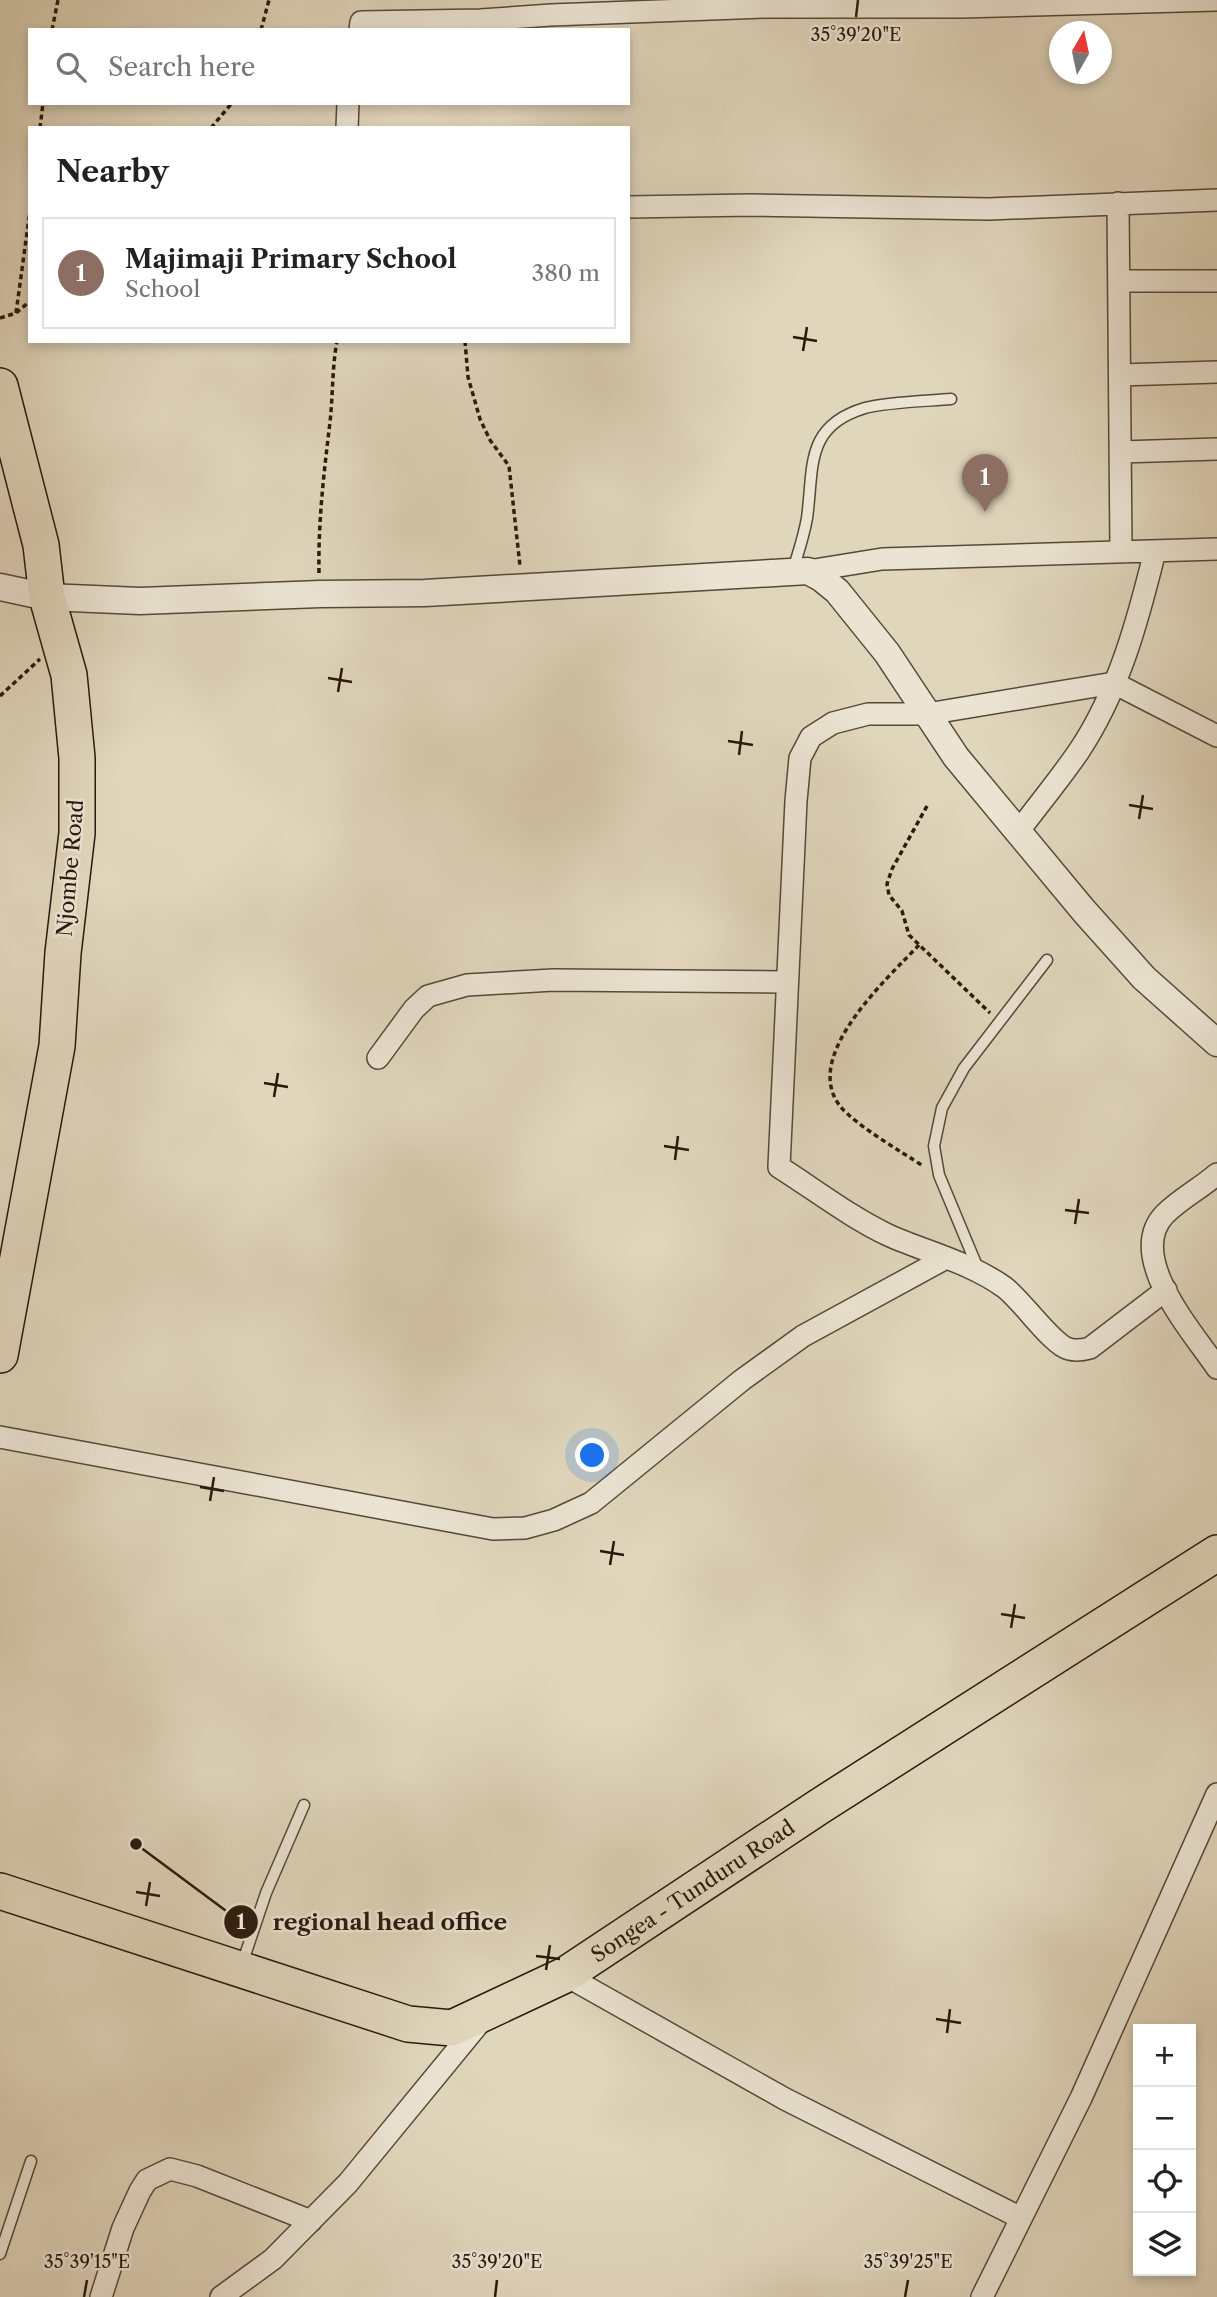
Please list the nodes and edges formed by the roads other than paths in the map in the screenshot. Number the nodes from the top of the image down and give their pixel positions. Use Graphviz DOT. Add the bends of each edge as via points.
graph roads {
  1 [pos="1217,0"];
  2 [pos="965,4"];
  3 [pos="360,28"];
  4 [pos="348,105"];
  5 [pos="346,126"];
  6 [pos="1217,200"];
  7 [pos="1118,203"];
  8 [pos="630,207"];
  9 [pos="1120,281"];
  10 [pos="1217,281"];
  11 [pos="1217,372"];
  12 [pos="1120,375"];
  13 [pos="0,386"];
  14 [pos="951,399"];
  15 [pos="1217,449"];
  16 [pos="1121,452"];
  17 [pos="1217,549"];
  18 [pos="1155,551"];
  19 [pos="1121,552"];
  20 [pos="800,572"];
  21 [pos="0,587"];
  22 [pos="47,597"];
  23 [pos="1114,683"];
  24 [pos="927,714"];
  25 [pos="1217,736"];
  26 [pos="1018,832"];
  27 [pos="1047,960"];
  28 [pos="786,982"];
  29 [pos="1217,1043"];
  30 [pos="378,1058"];
  31 [pos="1217,1174"];
  32 [pos="11,1231"];
  33 [pos="946,1258"];
  34 [pos="979,1272"];
  35 [pos="1166,1290"];
  36 [pos="0,1355"];
  37 [pos="1217,1368"];
  38 [pos="0,1437"];
  39 [pos="1217,1553"];
  40 [pos="1217,1794"];
  41 [pos="304,1805"];
  42 [pos="0,1891"];
  43 [pos="240,1970"];
  44 [pos="565,1975"];
  45 [pos="489,2012"];
  46 [pos="31,2161"];
  47 [pos="1021,2218"];
  48 [pos="310,2221"];
  49 [pos="0,2254"];
  50 [pos="101,2297"];
  51 [pos="221,2297"];
  52 [pos="982,2297"];
  1 -- 2 [label="street"];
  2 -- 3 [label="street" via="767,6 361,22"];
  4 -- 5 [label="street"];
  6 -- 7 [label="street"];
  7 -- 8 [label="street" via="989,209"];
  7 -- 9 [label="street"];
  9 -- 10 [label="street"];
  9 -- 12 [label="street"];
  11 -- 12 [label="street"];
  12 -- 16 [label="street"];
  13 -- 22 [label="highway, Njombe Road" via="41,545"];
  14 -- 20 [label="lane" via="865,408 825,432 813,459"];
  15 -- 16 [label="street"];
  16 -- 19 [label="street"];
  17 -- 18 [label="street"];
  18 -- 19 [label="street"];
  18 -- 23 [label="street" via="1136,628"];
  19 -- 20 [label="street" via="882,559"];
  20 -- 22 [label="street" via="374,595 140,601"];
  20 -- 24 [label="street" via="821,578 837,591 887,653"];
  21 -- 22 [label="street"];
  22 -- 32 [label="highway, Njombe Road" via="69,675 77,833 62,953 57,1046"];
  23 -- 24 [label="street"];
  23 -- 25 [label="street"];
  23 -- 26 [label="street" via="1080,749"];
  24 -- 26 [label="street"];
  24 -- 28 [label="street" via="868,715 833,723 811,737 800,758"];
  26 -- 29 [label="street" via="1144,978"];
  27 -- 34 [label="lane" via="964,1068 942,1108 934,1146 939,1175"];
  28 -- 30 [label="street" via="553,980 458,987 428,996"];
  28 -- 33 [label="street" via="779,1167 886,1234"];
  31 -- 35 [label="street" via="1157,1226 1152,1257"];
  32 -- 36 [label="highway, Njombe Road"];
  33 -- 34 [label="street"];
  33 -- 38 [label="street" via="803,1336 591,1503 525,1528 493,1529"];
  34 -- 35 [label="street" via="1004,1287 1067,1349 1090,1348"];
  35 -- 37 [label="street"];
  39 -- 44 [label="highway, Songea - Tunduru Road" via="820,1805"];
  40 -- 47 [label="street" via="1081,2098"];
  41 -- 43 [label="lane" via="266,1893"];
  42 -- 43 [label="highway, Songea - Tunduru Road"];
  43 -- 45 [label="highway, Songea - Tunduru Road" via="408,2024 452,2028"];
  44 -- 45 [label="highway, Songea - Tunduru Road"];
  44 -- 47 [label="street" via="785,2099"];
  45 -- 48 [label="street"];
  46 -- 49 [label="lane"];
  47 -- 52 [label="street"];
  48 -- 50 [label="street" via="170,2169 146,2180 140,2191"];
  48 -- 51 [label="street" via="273,2259"];
}
